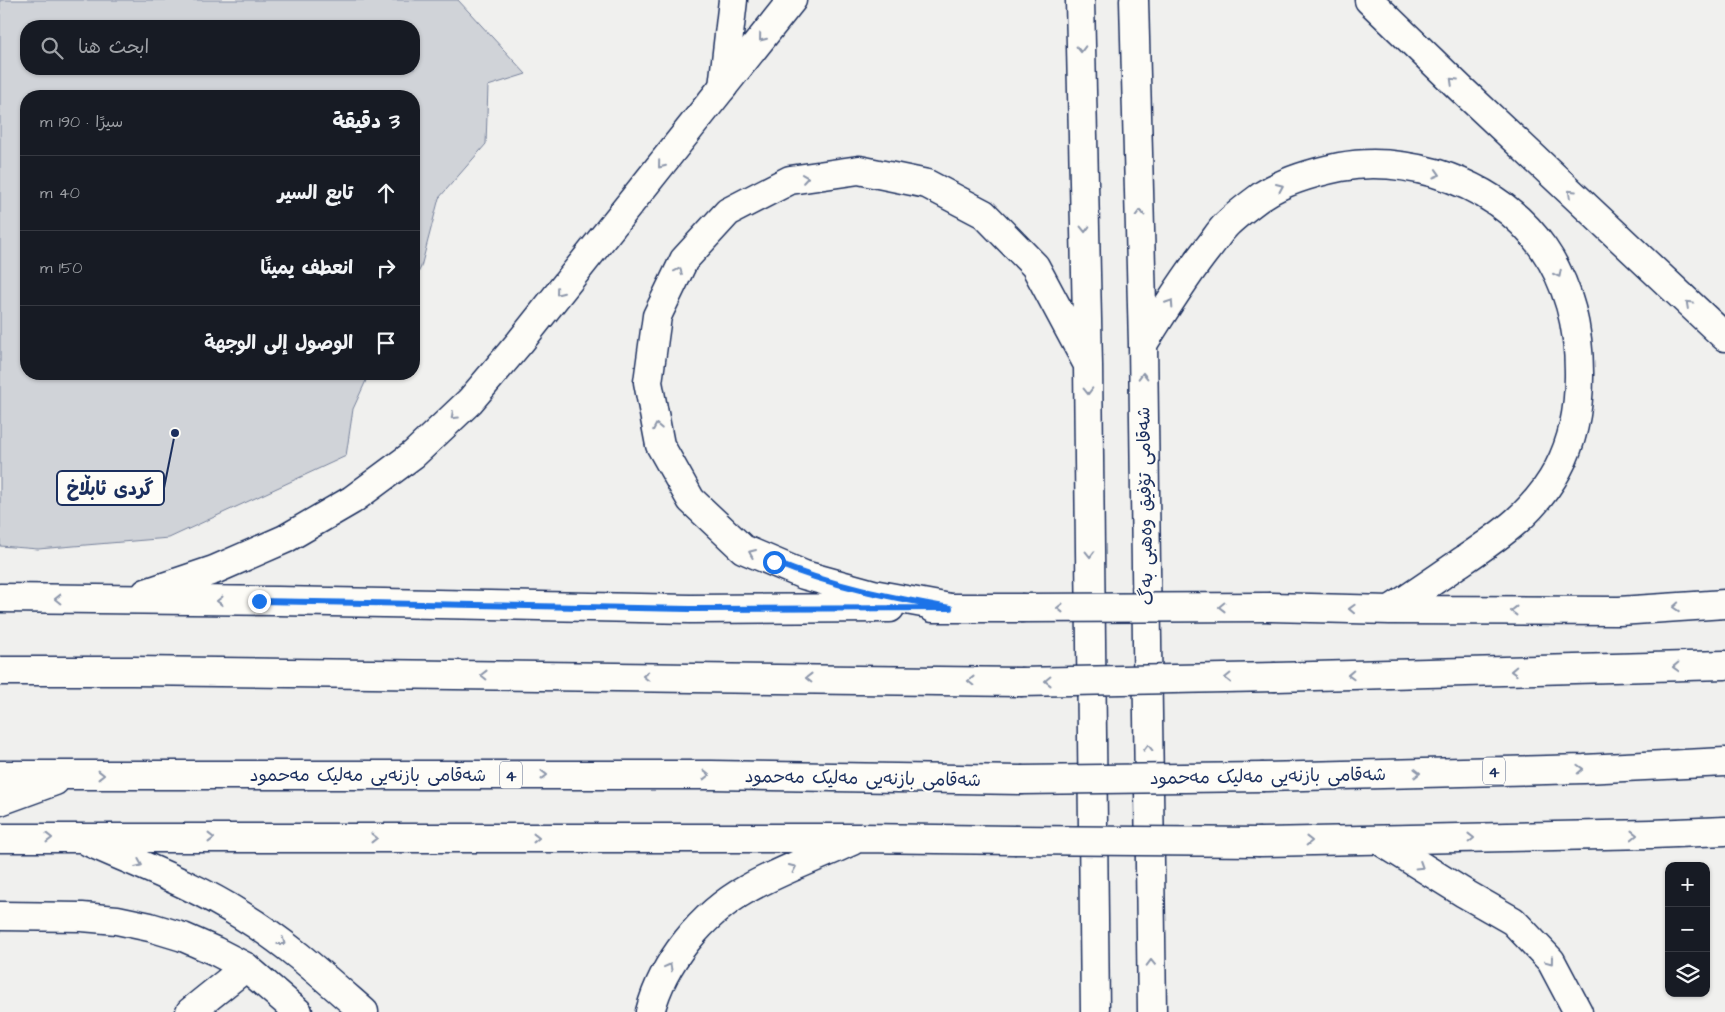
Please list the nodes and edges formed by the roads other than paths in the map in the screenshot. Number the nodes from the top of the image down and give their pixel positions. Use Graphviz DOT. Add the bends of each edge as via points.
graph roads {
  1 [pos="733,0"];
  2 [pos="792,0"];
  3 [pos="1080,0"];
  4 [pos="1134,0"];
  5 [pos="1369,0"];
  6 [pos="723,87"];
  7 [pos="1725,337"];
  8 [pos="1143,344"];
  9 [pos="1088,365"];
  10 [pos="0,598"];
  11 [pos="124,600"];
  12 [pos="1725,604"];
  13 [pos="950,608"];
  14 [pos="1390,610"];
  15 [pos="1725,665"];
  16 [pos="0,672"];
  17 [pos="1725,762"];
  18 [pos="0,775"];
  19 [pos="71,775"];
  20 [pos="0,802"];
  21 [pos="1725,832"];
  22 [pos="0,838"];
  23 [pos="79,838"];
  24 [pos="860,838"];
  25 [pos="1379,840"];
  26 [pos="0,916"];
  27 [pos="246,967"];
  28 [pos="190,1012"];
  29 [pos="298,1012"];
  30 [pos="364,1012"];
  31 [pos="650,1012"];
  32 [pos="1095,1012"];
  33 [pos="1152,1012"];
  34 [pos="1578,1012"];
  1 -- 6 [label="main road"];
  2 -- 6 [label="main road, one-way"];
  3 -- 9 [label="main road, one-way"];
  8 -- 4 [label="main road, شەقامی تۆفیق وەهبی بەگ, one-way"];
  7 -- 5 [label="main road, one-way"];
  6 -- 11 [label="main road, one-way" via="520,342 470,401 414,454 352,500 285,539 214,570"];
  8 -- 14 [label="main road, one-way" via="1194,265 1226,225 1265,194 1311,173 1361,163 1411,166 1460,181 1493,199 1523,223 1547,253 1565,287 1575,324 1579,399 1572,435 1558,469 1538,500 1512,527"];
  33 -- 8 [label="main road, شەقامی تۆفیق وەهبی بەگ, one-way"];
  13 -- 9 [label="main road, one-way" via="873,594 804,575 743,549 691,500 660,445 648,382 657,316 684,260 728,212 790,180 859,170 927,184 984,214 1035,266"];
  9 -- 32 [label="main road, one-way"];
  11 -- 10 [label="main road, one-way"];
  13 -- 11 [label="main road, one-way" via="690,609"];
  12 -- 14 [label="main road, one-way" via="1619,611"];
  14 -- 13 [label="main road, one-way, bridge"];
  15 -- 16 [label="main road, one-way, bridge" via="1020,682"];
  19 -- 17 [label="main road, شەقامی بازنەیی مەلیک مەحمود / 4, one-way, bridge" via="712,775 1021,780 1264,777"];
  18 -- 19 [label="main road, شەقامی بازنەیی مەلیک مەحمود / 4"];
  19 -- 20 [label="main road"];
  25 -- 21 [label="main road, one-way"];
  22 -- 23 [label="main road, one-way"];
  23 -- 24 [label="main road, one-way"];
  23 -- 30 [label="main road, one-way" via="200,892 240,914 315,967"];
  24 -- 25 [label="main road, one-way, bridge"];
  31 -- 24 [label="main road, one-way" via="654,995 677,953 708,917 746,889"];
  25 -- 34 [label="main road, one-way" via="1513,921 1551,961"];
  26 -- 27 [label="main road" via="117,920 183,937"];
  27 -- 28 [label="main road"];
  27 -- 29 [label="main road"];
}
